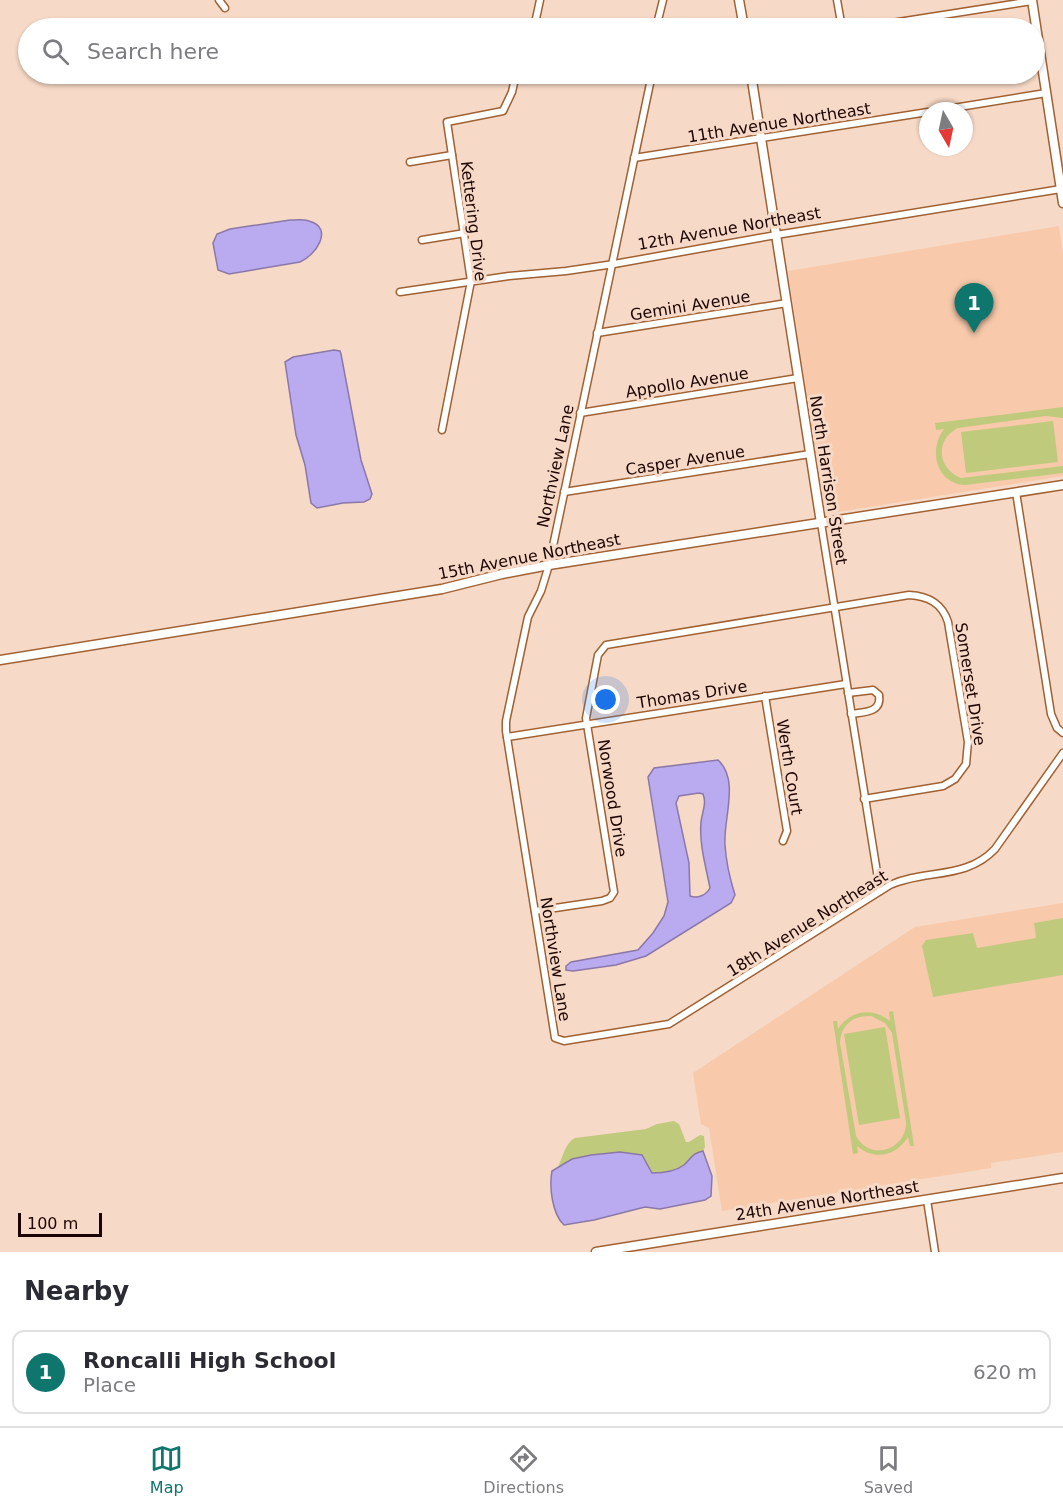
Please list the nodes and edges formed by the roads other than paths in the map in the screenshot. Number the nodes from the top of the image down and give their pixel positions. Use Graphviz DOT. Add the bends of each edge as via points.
graph roads {
  1 [pos="219,0"];
  2 [pos="540,0"];
  3 [pos="663,0"];
  4 [pos="739,0"];
  5 [pos="837,0"];
  6 [pos="1032,1"];
  7 [pos="225,8"];
  8 [pos="536,18"];
  9 [pos="659,18"];
  10 [pos="742,18"];
  11 [pos="840,18"];
  12 [pos="924,18"];
  13 [pos="1035,18"];
  14 [pos="514,84"];
  15 [pos="650,84"];
  16 [pos="752,84"];
  17 [pos="1045,84"];
  18 [pos="1046,93"];
  19 [pos="973,105"];
  20 [pos="919,113"];
  21 [pos="760,138"];
  22 [pos="452,155"];
  23 [pos="634,158"];
  24 [pos="410,162"];
  25 [pos="1062,189"];
  26 [pos="1063,203"];
  27 [pos="465,233"];
  28 [pos="776,235"];
  29 [pos="422,240"];
  30 [pos="614,264"];
  31 [pos="471,281"];
  32 [pos="400,292"];
  33 [pos="787,303"];
  34 [pos="597,333"];
  35 [pos="798,378"];
  36 [pos="580,413"];
  37 [pos="442,430"];
  38 [pos="810,454"];
  39 [pos="1063,485"];
  40 [pos="564,492"];
  41 [pos="1016,492"];
  42 [pos="821,523"];
  43 [pos="549,565"];
  44 [pos="834,607"];
  45 [pos="0,660"];
  46 [pos="846,684"];
  47 [pos="848,693"];
  48 [pos="765,696"];
  49 [pos="851,714"];
  50 [pos="587,724"];
  51 [pos="1063,733"];
  52 [pos="507,737"];
  53 [pos="1063,753"];
  54 [pos="864,799"];
  55 [pos="783,841"];
  56 [pos="880,891"];
  57 [pos="535,911"];
  58 [pos="557,1040"];
  59 [pos="1063,1178"];
  60 [pos="927,1200"];
  61 [pos="602,1252"];
  62 [pos="935,1252"];
  1 -- 7 [label="street"];
  2 -- 8 [label="street"];
  3 -- 9 [label="street"];
  4 -- 10 [label="street"];
  5 -- 11 [label="street"];
  6 -- 12 [label="street"];
  6 -- 13 [label="street"];
  14 -- 22 [label="street, Kettering Drive" via="503,111 447,122"];
  15 -- 23 [label="street, Northview Lane"];
  16 -- 21 [label="street, North Harrison Street"];
  17 -- 18 [label="street"];
  18 -- 19 [label="street"];
  18 -- 25 [label="street"];
  20 -- 21 [label="street, 11th Avenue Northeast"];
  21 -- 23 [label="street, 11th Avenue Northeast"];
  21 -- 28 [label="street, North Harrison Street"];
  22 -- 24 [label="street"];
  22 -- 27 [label="street, Kettering Drive"];
  23 -- 30 [label="street, Northview Lane"];
  25 -- 26 [label="street"];
  25 -- 28 [label="street, 12th Avenue Northeast"];
  27 -- 29 [label="street"];
  27 -- 31 [label="street, Kettering Drive"];
  28 -- 30 [label="street, 12th Avenue Northeast"];
  28 -- 33 [label="street, North Harrison Street"];
  30 -- 31 [label="street, 12th Avenue Northeast"];
  30 -- 34 [label="street, Northview Lane"];
  31 -- 32 [label="street, 12th Avenue Northeast"];
  31 -- 37 [label="street, Kettering Drive"];
  33 -- 34 [label="street, Gemini Avenue"];
  33 -- 35 [label="street, North Harrison Street"];
  34 -- 36 [label="street, Northview Lane"];
  35 -- 36 [label="street, Appollo Avenue"];
  35 -- 38 [label="street, North Harrison Street"];
  36 -- 40 [label="street, Northview Lane"];
  38 -- 40 [label="street, Casper Avenue"];
  38 -- 42 [label="street, North Harrison Street"];
  39 -- 41 [label="street, 15th Avenue Northeast"];
  40 -- 43 [label="street, Northview Lane"];
  41 -- 42 [label="street, 15th Avenue Northeast"];
  41 -- 51 [label="street" via="1051,714"];
  42 -- 43 [label="street, 15th Avenue Northeast"];
  42 -- 44 [label="street, North Harrison Street"];
  43 -- 45 [label="street, 15th Avenue Northeast" via="442,588"];
  43 -- 52 [label="street, Northview Lane" via="528,617 506,721"];
  44 -- 46 [label="street, North Harrison Street"];
  44 -- 50 [label="street, Norwood Drive" via="606,645 598,655"];
  44 -- 54 [label="street, Somerset Drive" via="909,596 920,596 939,606 948,622 968,742 966,764 950,783"];
  46 -- 47 [label="street, North Harrison Street"];
  46 -- 48 [label="street, Thomas Drive"];
  47 -- 49 [label="street, North Harrison Street"];
  47 -- 49 [label="street" via="873,690 879,694 878,707"];
  48 -- 50 [label="street, Thomas Drive"];
  48 -- 55 [label="street, Werth Court" via="787,831"];
  49 -- 54 [label="street, North Harrison Street"];
  50 -- 52 [label="street, Thomas Drive"];
  50 -- 57 [label="street, Norwood Drive" via="614,892 602,901"];
  52 -- 57 [label="street, Northview Lane"];
  53 -- 56 [label="street, 18th Avenue Northeast" via="984,860 957,871 896,882"];
  54 -- 56 [label="street, North Harrison Street"];
  56 -- 58 [label="street, 18th Avenue Northeast" via="669,1024"];
  57 -- 58 [label="street, Northview Lane"];
  59 -- 60 [label="street, 24th Avenue Northeast"];
  60 -- 61 [label="street, 24th Avenue Northeast"];
  60 -- 62 [label="street"];
}
